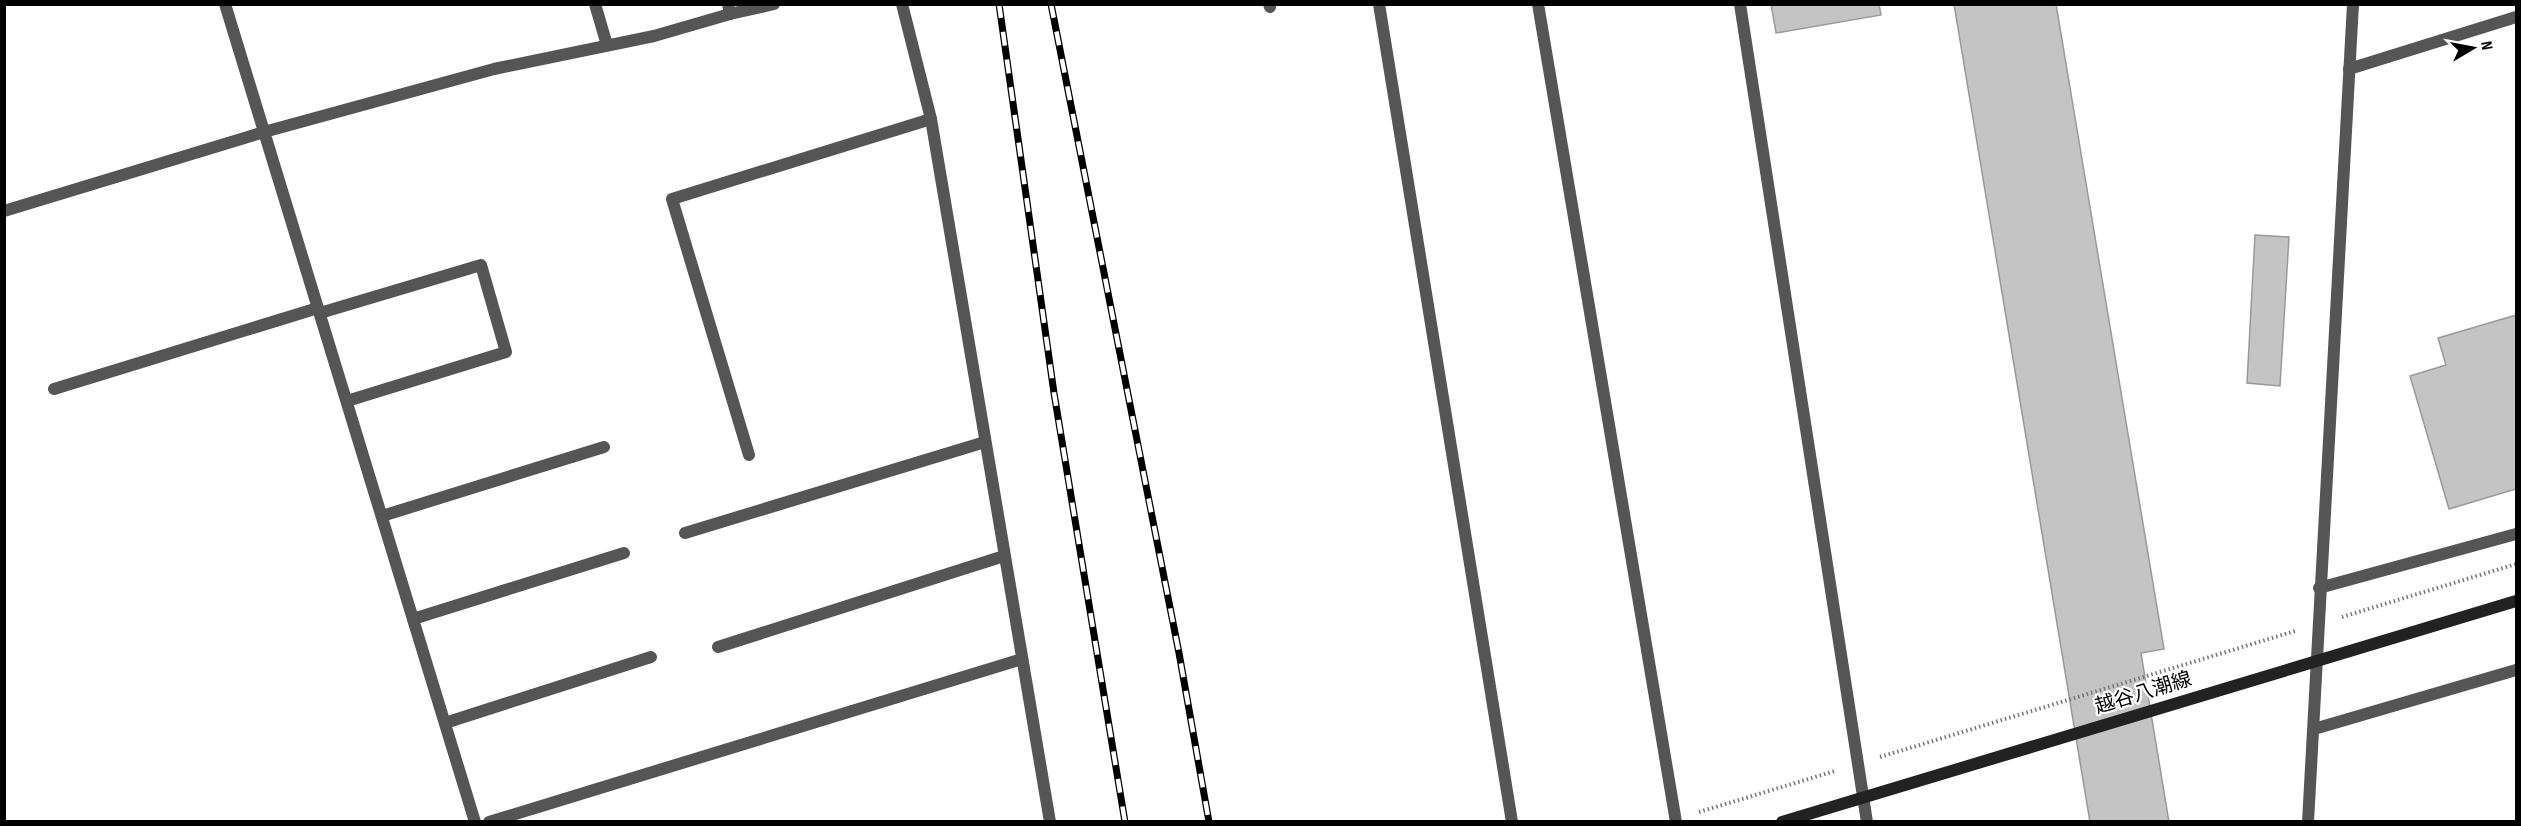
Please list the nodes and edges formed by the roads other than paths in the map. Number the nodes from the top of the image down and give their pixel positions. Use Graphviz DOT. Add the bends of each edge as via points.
graph roads {
  1 [pos="225,4"];
  2 [pos="595,4"];
  3 [pos="774,4"];
  4 [pos="902,4"];
  5 [pos="1379,4"];
  6 [pos="1538,4"];
  7 [pos="1740,4"];
  8 [pos="2353,4"];
  9 [pos="729,9"];
  10 [pos="2517,17"];
  11 [pos="607,45"];
  12 [pos="2349,69"];
  13 [pos="931,119"];
  14 [pos="264,132"];
  15 [pos="4,211"];
  16 [pos="319,311"];
  17 [pos="54,389"];
  18 [pos="347,401"];
  19 [pos="985,442"];
  20 [pos="604,447"];
  21 [pos="749,455"];
  22 [pos="382,516"];
  23 [pos="685,533"];
  24 [pos="2517,534"];
  25 [pos="624,554"];
  26 [pos="1004,556"];
  27 [pos="2319,588"];
  28 [pos="2517,601"];
  29 [pos="413,619"];
  30 [pos="718,647"];
  31 [pos="651,657"];
  32 [pos="1022,659"];
  33 [pos="2517,670"];
  34 [pos="445,723"];
  35 [pos="2314,729"];
  36 [pos="475,822"];
  37 [pos="489,822"];
  38 [pos="1050,822"];
  39 [pos="1512,822"];
  40 [pos="1676,822"];
  41 [pos="1782,822"];
  42 [pos="1868,822"];
  43 [pos="2308,822"];
  1 -- 14 [label="street"];
  2 -- 11 [label="street"];
  3 -- 9 [label="street"];
  4 -- 13 [label="street"];
  5 -- 39 [label="street"];
  6 -- 40 [label="street"];
  7 -- 42 [label="street"];
  8 -- 12 [label="street"];
  9 -- 11 [label="street" via="654,36"];
  10 -- 12 [label="street"];
  11 -- 14 [label="street" via="494,69"];
  12 -- 27 [label="street"];
  13 -- 19 [label="street"];
  13 -- 21 [label="street" via="672,199"];
  14 -- 15 [label="street"];
  14 -- 16 [label="street"];
  16 -- 17 [label="street"];
  16 -- 18 [label="street"];
  16 -- 18 [label="street" via="481,265 506,352"];
  18 -- 22 [label="street"];
  19 -- 23 [label="street"];
  19 -- 26 [label="street"];
  20 -- 22 [label="street"];
  22 -- 29 [label="street"];
  24 -- 27 [label="street"];
  25 -- 29 [label="street"];
  26 -- 30 [label="street"];
  26 -- 32 [label="street"];
  27 -- 35 [label="street"];
  28 -- 41 [label="main road, 越谷八潮線"];
  29 -- 34 [label="street"];
  31 -- 34 [label="street"];
  32 -- 37 [label="street"];
  32 -- 38 [label="street"];
  33 -- 35 [label="street"];
  34 -- 36 [label="street"];
  35 -- 43 [label="street"];
}
